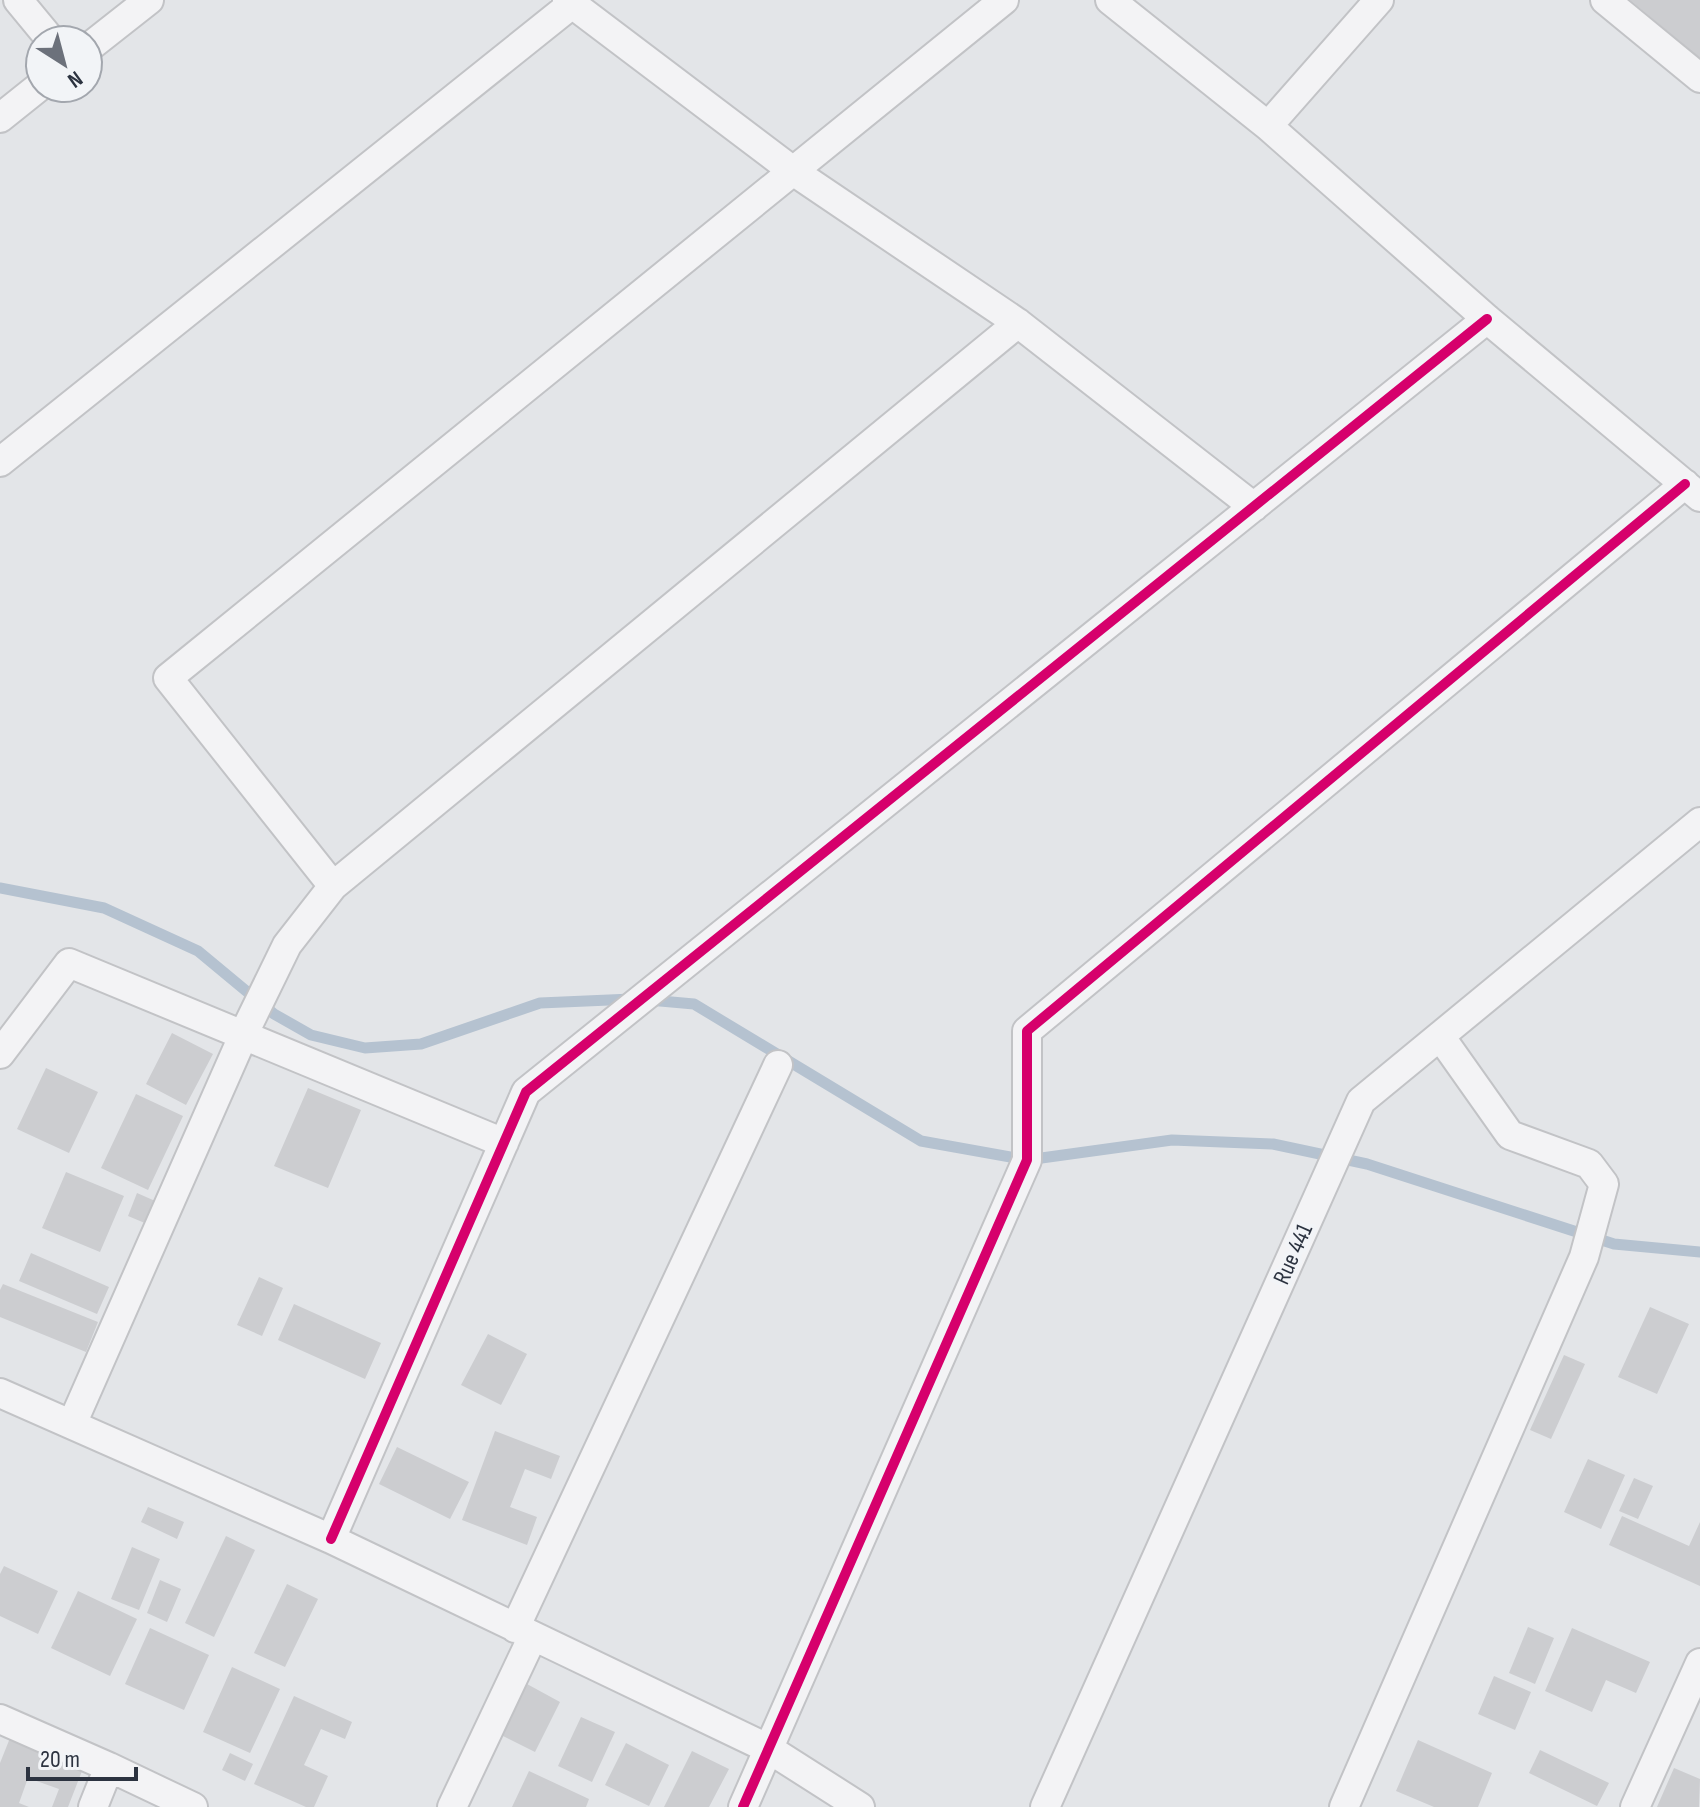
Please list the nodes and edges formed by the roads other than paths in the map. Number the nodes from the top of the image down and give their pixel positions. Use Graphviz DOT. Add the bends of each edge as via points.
graph roads {
  1 [pos="18,0"];
  2 [pos="149,0"];
  3 [pos="1004,0"];
  4 [pos="1110,0"];
  5 [pos="1379,0"];
  6 [pos="1605,0"];
  7 [pos="569,2"];
  8 [pos="38,24"];
  9 [pos="104,35"];
  10 [pos="1700,78"];
  11 [pos="24,99"];
  12 [pos="0,118"];
  13 [pos="1268,126"];
  14 [pos="793,171"];
  15 [pos="1487,319"];
  16 [pos="1018,323"];
  17 [pos="0,462"];
  18 [pos="1693,491"];
  19 [pos="1254,507"];
  20 [pos="1700,822"];
  21 [pos="333,886"];
  22 [pos="246,1030"];
  23 [pos="1440,1036"];
  24 [pos="0,1054"];
  25 [pos="778,1065"];
  26 [pos="504,1143"];
  27 [pos="0,1393"];
  28 [pos="72,1424"];
  29 [pos="331,1539"];
  30 [pos="524,1632"];
  31 [pos="1700,1663"];
  32 [pos="0,1719"];
  33 [pos="769,1749"];
  34 [pos="109,1767"];
  35 [pos="93,1807"];
  36 [pos="193,1807"];
  37 [pos="452,1807"];
  38 [pos="743,1807"];
  39 [pos="860,1807"];
  40 [pos="1045,1807"];
  41 [pos="1344,1807"];
  42 [pos="1635,1807"];
  1 -- 8 [label="street"];
  2 -- 9 [label="street"];
  3 -- 14 [label="street"];
  4 -- 13 [label="street"];
  5 -- 13 [label="street"];
  6 -- 10 [label="street"];
  7 -- 14 [label="street"];
  7 -- 17 [label="street"];
  11 -- 12 [label="street"];
  13 -- 15 [label="street"];
  14 -- 16 [label="street"];
  14 -- 21 [label="street" via="168,678"];
  15 -- 18 [label="street"];
  15 -- 19 [label="street"];
  16 -- 19 [label="street"];
  16 -- 21 [label="street"];
  18 -- 33 [label="street" via="1027,1031 1027,1160"];
  19 -- 26 [label="street" via="526,1092"];
  20 -- 23 [label="street, Rue 441"];
  21 -- 22 [label="street" via="287,945"];
  22 -- 24 [label="street" via="69,963"];
  22 -- 26 [label="street"];
  22 -- 28 [label="street"];
  23 -- 40 [label="street, Rue 441" via="1361,1101"];
  23 -- 41 [label="street" via="1510,1135 1589,1164 1604,1184 1584,1257"];
  25 -- 30 [label="street"];
  26 -- 29 [label="street"];
  27 -- 28 [label="street"];
  28 -- 29 [label="street"];
  29 -- 30 [label="street"];
  30 -- 33 [label="street"];
  30 -- 37 [label="street"];
  31 -- 42 [label="street"];
  32 -- 34 [label="street"];
  33 -- 38 [label="street"];
  33 -- 39 [label="street"];
  34 -- 35 [label="street"];
  34 -- 36 [label="street"];
}
